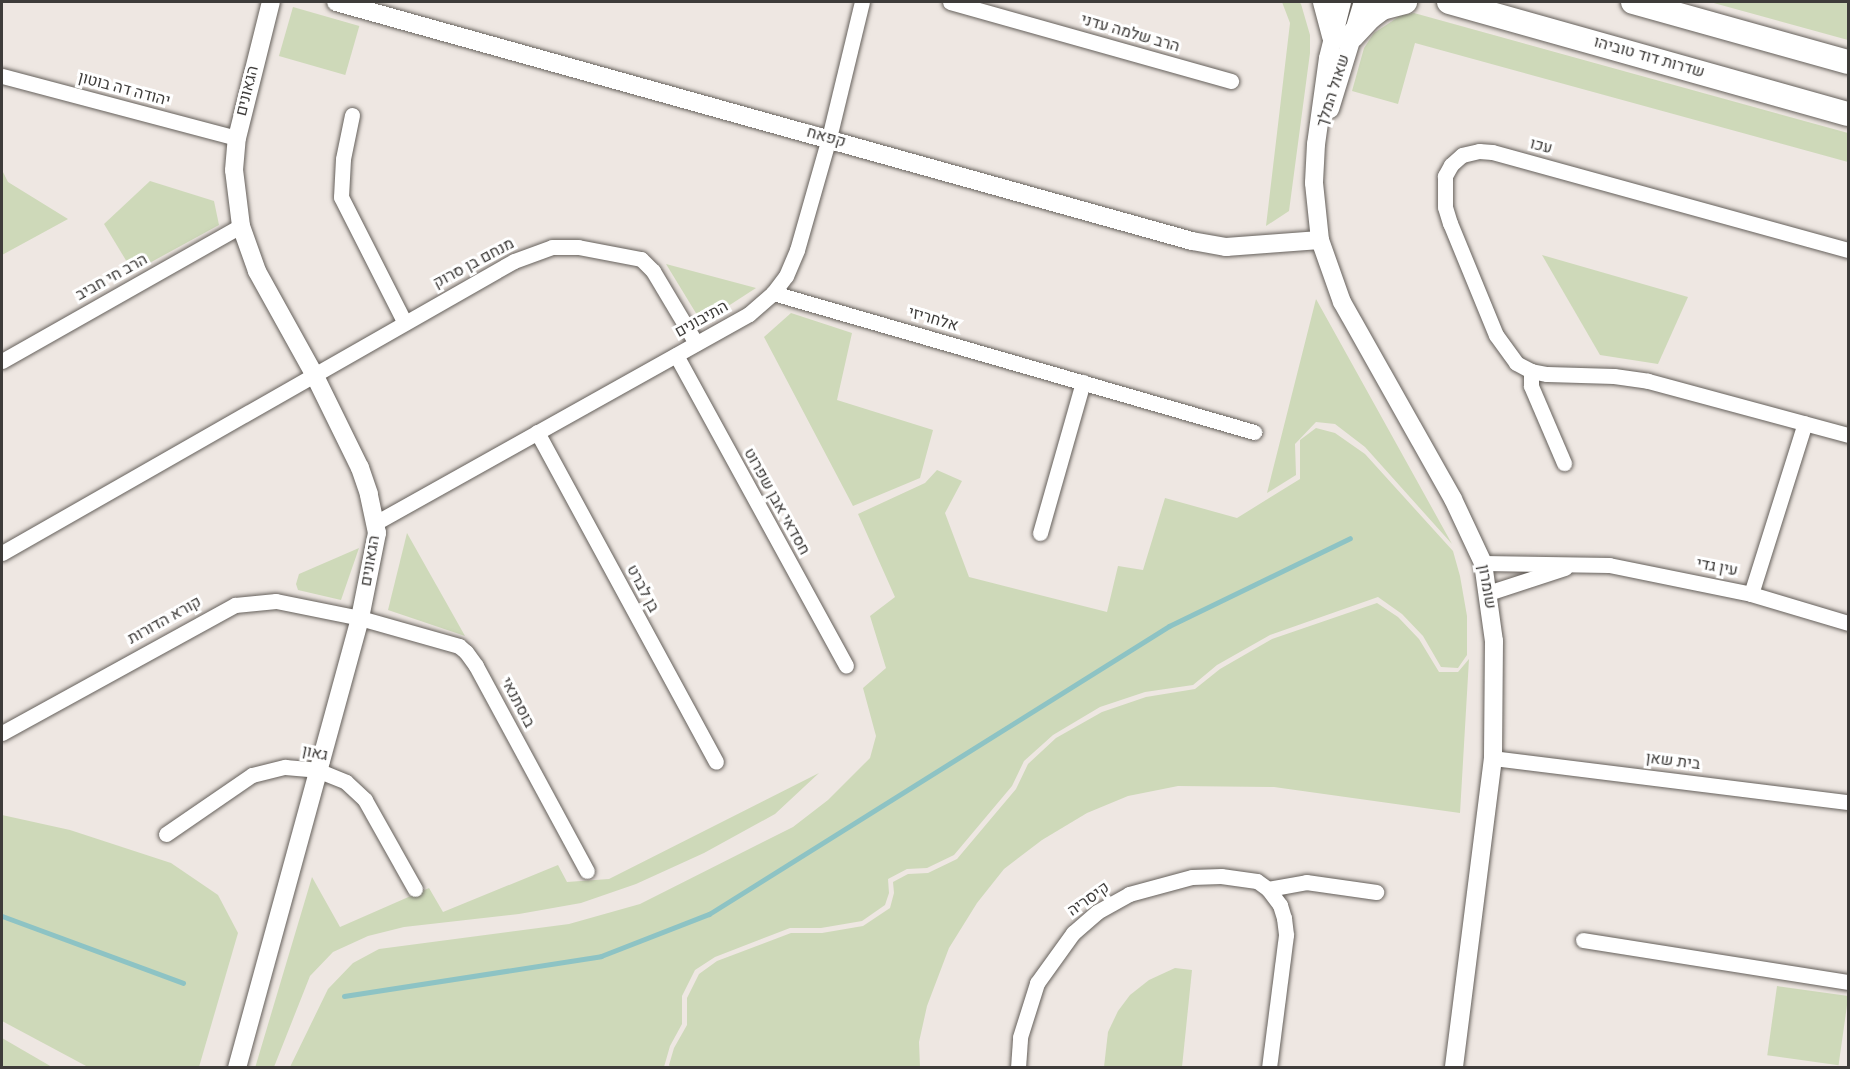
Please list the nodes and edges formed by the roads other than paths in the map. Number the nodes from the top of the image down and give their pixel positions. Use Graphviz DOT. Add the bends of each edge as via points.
graph roads {
  1 [pos="271,2"];
  2 [pos="336,2"];
  3 [pos="862,2"];
  4 [pos="950,2"];
  5 [pos="1325,2"];
  6 [pos="1342,2"];
  7 [pos="1363,2"];
  8 [pos="1406,2"];
  9 [pos="1449,2"];
  10 [pos="1633,2"];
  11 [pos="1343,36"];
  12 [pos="1848,62"];
  13 [pos="2,76"];
  14 [pos="1231,81"];
  15 [pos="1848,114"];
  16 [pos="352,115"];
  17 [pos="237,138"];
  18 [pos="829,138"];
  19 [pos="1316,144"];
  20 [pos="241,226"];
  21 [pos="1320,240"];
  22 [pos="1848,250"];
  23 [pos="773,293"];
  24 [pos="405,322"];
  25 [pos="696,344"];
  26 [pos="676,355"];
  27 [pos="2,361"];
  28 [pos="1531,371"];
  29 [pos="314,374"];
  30 [pos="1083,382"];
  31 [pos="1805,423"];
  32 [pos="537,432"];
  33 [pos="1254,432"];
  34 [pos="1848,435"];
  35 [pos="1564,463"];
  36 [pos="377,522"];
  37 [pos="1040,533"];
  38 [pos="2,553"];
  39 [pos="1483,562"];
  40 [pos="1576,564"];
  41 [pos="1488,593"];
  42 [pos="1751,594"];
  43 [pos="360,618"];
  44 [pos="1848,623"];
  45 [pos="846,666"];
  46 [pos="2,733"];
  47 [pos="1493,758"];
  48 [pos="716,762"];
  49 [pos="317,770"];
  50 [pos="1848,802"];
  51 [pos="166,834"];
  52 [pos="586,872"];
  53 [pos="415,889"];
  54 [pos="1268,889"];
  55 [pos="1376,892"];
  56 [pos="1584,940"];
  57 [pos="1848,982"];
  58 [pos="237,1068"];
  59 [pos="1018,1068"];
  60 [pos="1269,1068"];
  61 [pos="1454,1068"];
  1 -- 17 [label="street, הגאונים"];
  2 -- 18 [label="street, קפאח"];
  3 -- 18 [label="street, התיבונים"];
  4 -- 14 [label="street, הרב שלמה עדני"];
  5 -- 11 [label="highway"];
  6 -- 11 [label="street, שאול המלך"];
  7 -- 11 [label="street, שאול המלך"];
  8 -- 11 [label="highway" via="1382,8"];
  9 -- 15 [label="highway, שדרות דוד טוביהו"];
  10 -- 12 [label="highway"];
  11 -- 19 [label="street, שאול המלך"];
  13 -- 17 [label="street, יהודה דה בוטון"];
  16 -- 24 [label="street" via="343,159 341,197"];
  17 -- 20 [label="street, הגאונים" via="234,170"];
  18 -- 21 [label="street, קפאח" via="1192,241 1226,248"];
  18 -- 23 [label="street, התיבונים" via="796,250 786,276"];
  19 -- 21 [label="street, שומרון" via="1314,183"];
  20 -- 27 [label="street, הרב חי חביב"];
  20 -- 29 [label="street, הגאונים" via="257,271"];
  21 -- 39 [label="street, שומרון" via="1342,302 1453,499"];
  22 -- 28 [label="street, עכו" via="1492,152 1462,155 1445,176 1444,207 1496,335 1516,363"];
  23 -- 25 [label="street, התיבונים" via="749,314"];
  23 -- 30 [label="street, אלחריזי"];
  24 -- 25 [label="street, מנחם בן סרוק" via="514,261 552,247 578,247 641,259 653,271"];
  24 -- 29 [label="street, מנחם בן סרוק"];
  25 -- 26 [label="street, התיבונים"];
  26 -- 32 [label="street, התיבונים"];
  26 -- 45 [label="street, חסדאי אבן שפרוט"];
  28 -- 31 [label="street" via="1648,381"];
  28 -- 35 [label="street" via="1531,386"];
  29 -- 36 [label="street, הגאונים" via="360,468"];
  29 -- 38 [label="street"];
  30 -- 33 [label="street, אלחריזי"];
  30 -- 37 [label="street"];
  31 -- 34 [label="street"];
  31 -- 42 [label="street"];
  32 -- 36 [label="street, התיבונים"];
  32 -- 48 [label="street, בן לברט"];
  36 -- 43 [label="street, הגאונים" via="374,557"];
  39 -- 40 [label="street, עין גדי"];
  39 -- 41 [label="street, שומרון"];
  40 -- 41 [label="street, עין גדי"];
  40 -- 42 [label="street, עין גדי" via="1609,565"];
  41 -- 47 [label="street, שומרון" via="1494,641"];
  42 -- 44 [label="street, עין גדי"];
  43 -- 46 [label="street, קורא הדורות" via="276,601 235,605"];
  43 -- 49 [label="street, הגאונים"];
  43 -- 52 [label="street, בוסתנאי" via="459,646 466,652"];
  47 -- 50 [label="street, בית שאן"];
  47 -- 61 [label="street, שומרון"];
  49 -- 51 [label="street, גאון" via="285,767 252,776"];
  49 -- 53 [label="street, גאון" via="346,782 365,800"];
  49 -- 58 [label="street, הגאונים"];
  54 -- 55 [label="street" via="1306,882"];
  54 -- 59 [label="street, קיסריה" via="1241,878 1192,877 1129,894 1097,912 1073,933 1037,983 1020,1037"];
  54 -- 60 [label="street" via="1280,905 1286,935"];
  56 -- 57 [label="street"];
}
